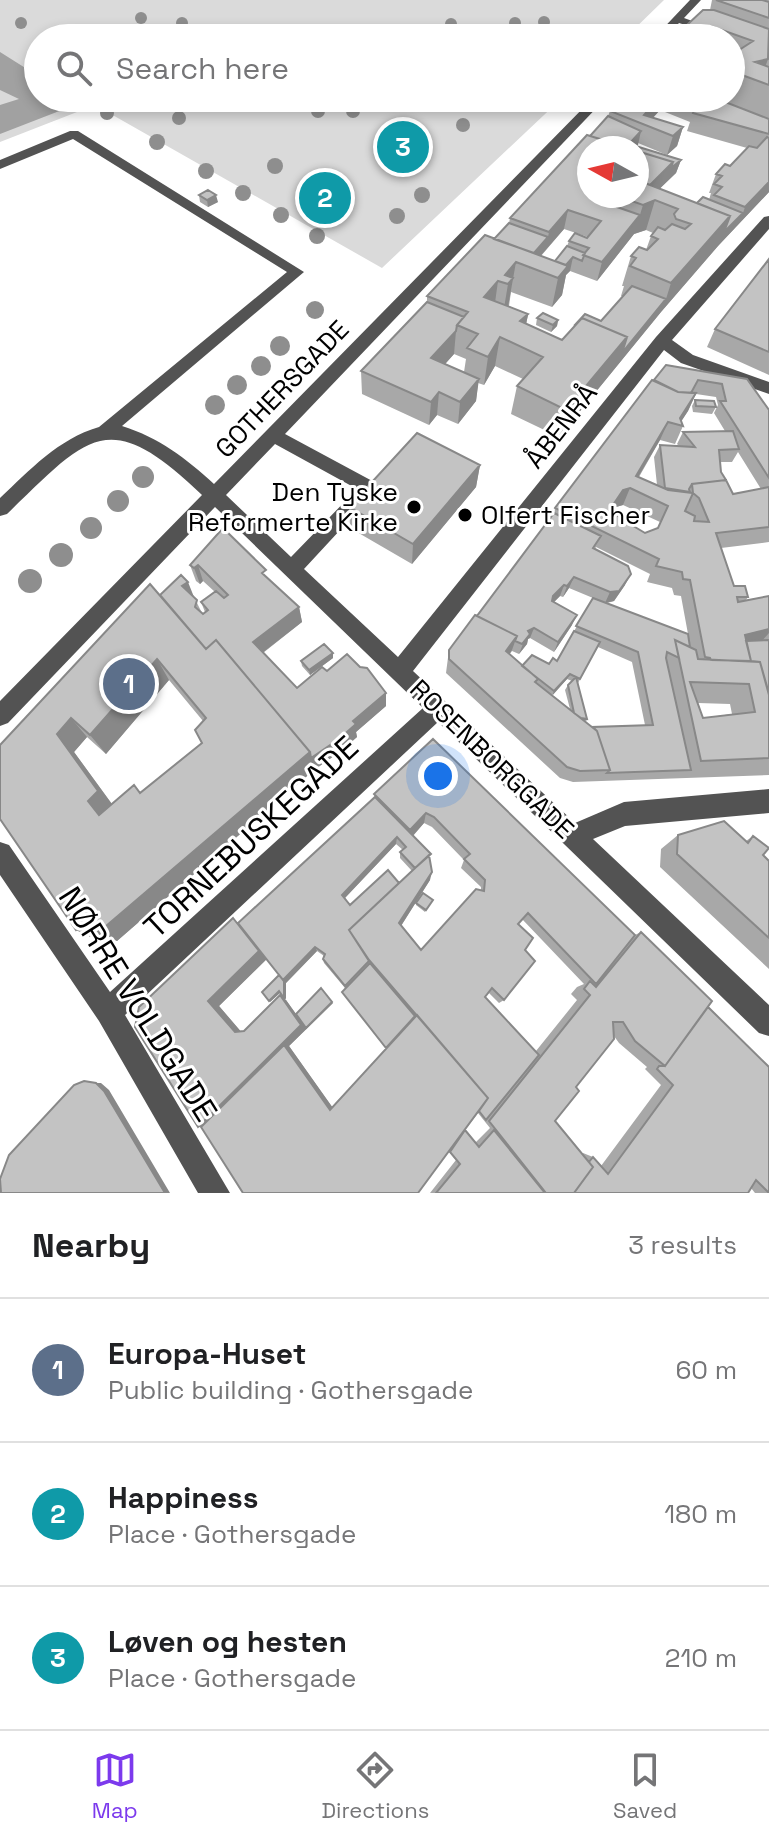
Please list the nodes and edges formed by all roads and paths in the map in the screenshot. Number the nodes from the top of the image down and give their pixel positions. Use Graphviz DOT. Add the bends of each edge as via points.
graph roads {
  1 [pos="696,0"];
  2 [pos="677,19"];
  3 [pos="672,24"];
  4 [pos="691,24"];
  5 [pos="586,112"];
  6 [pos="0,165"];
  7 [pos="769,220"];
  8 [pos="662,341"];
  9 [pos="766,392"];
  10 [pos="106,430"];
  11 [pos="273,435"];
  12 [pos="388,470"];
  13 [pos="370,488"];
  14 [pos="215,495"];
  15 [pos="0,509"];
  16 [pos="292,569"];
  17 [pos="400,671"];
  18 [pos="438,708"];
  19 [pos="0,716"];
  20 [pos="769,801"];
  21 [pos="573,836"];
  22 [pos="0,854"];
  23 [pos="108,1012"];
  24 [pos="769,1023"];
  25 [pos="215,1193"];
  1 -- 2 [label="street"];
  2 -- 3 [label="street"];
  2 -- 4 [label="street"];
  5 -- 11 [label="street, GOTHERSGADE"];
  6 -- 10 [label="street" via="74,134 297,272"];
  7 -- 8 [label="street, ÅBENRÅ"];
  8 -- 9 [label="street" via="687,359"];
  8 -- 17 [label="street, ÅBENRÅ"];
  10 -- 14 [label="street, ROSENBORGGADE" via="125,433 182,465"];
  10 -- 15 [label="street" via="77,442"];
  11 -- 13 [label="street"];
  11 -- 14 [label="street, GOTHERSGADE"];
  12 -- 13 [label="street"];
  13 -- 16 [label="street"];
  14 -- 16 [label="street, ROSENBORGGADE"];
  14 -- 19 [label="street, GOTHERSGADE"];
  16 -- 17 [label="street, ROSENBORGGADE"];
  17 -- 18 [label="street, ROSENBORGGADE"];
  18 -- 21 [label="street, ROSENBORGGADE"];
  18 -- 23 [label="street, TORNEBUSKEGADE"];
  20 -- 21 [label="street" via="624,814"];
  21 -- 24 [label="street, ROSENBORGGADE"];
  22 -- 23 [label="street, NØRRE VOLDGADE"];
  23 -- 25 [label="street, NØRRE VOLDGADE"];
}
